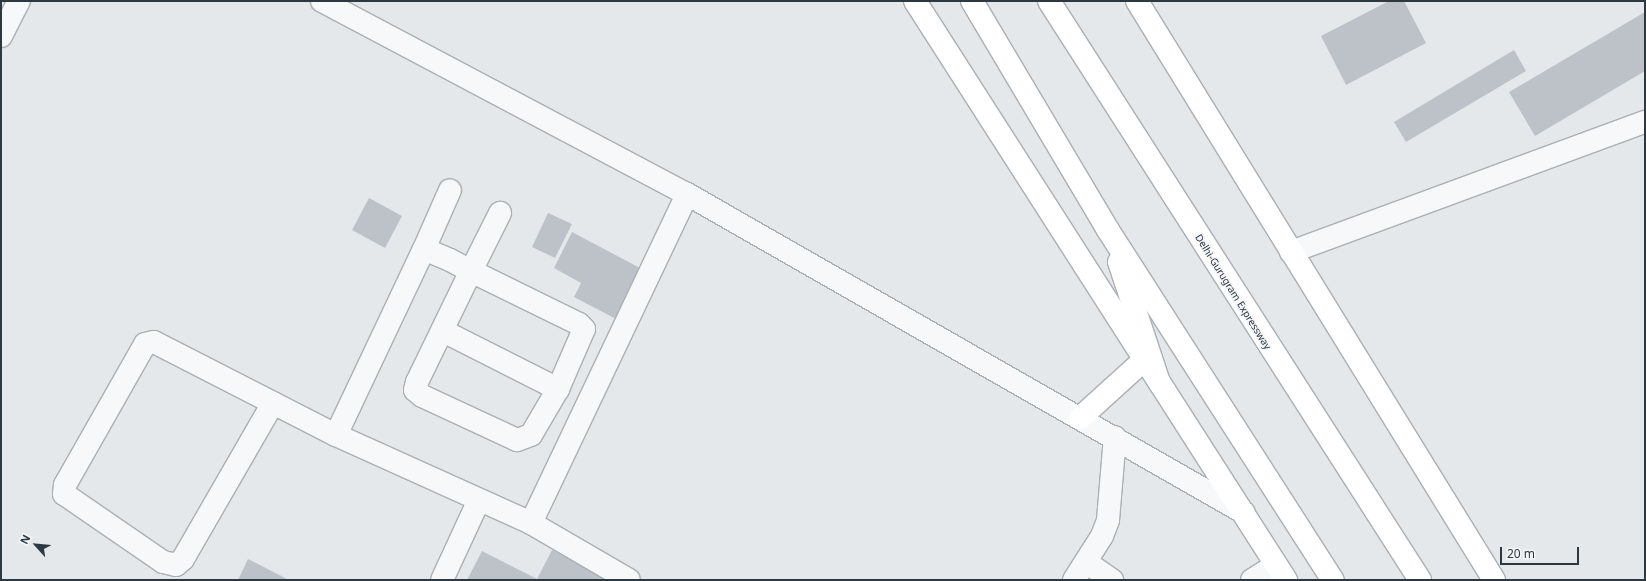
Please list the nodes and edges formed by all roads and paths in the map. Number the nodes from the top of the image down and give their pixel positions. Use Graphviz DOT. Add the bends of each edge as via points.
graph roads {
  1 [pos="19,1"];
  2 [pos="322,1"];
  3 [pos="915,1"];
  4 [pos="972,1"];
  5 [pos="1049,1"];
  6 [pos="1137,1"];
  7 [pos="1,36"];
  8 [pos="1645,122"];
  9 [pos="450,190"];
  10 [pos="687,194"];
  11 [pos="500,213"];
  12 [pos="1108,230"];
  13 [pos="424,249"];
  14 [pos="1291,252"];
  15 [pos="471,271"];
  16 [pos="443,331"];
  17 [pos="1145,359"];
  18 [pos="1158,379"];
  19 [pos="558,389"];
  20 [pos="273,403"];
  21 [pos="1080,418"];
  22 [pos="336,435"];
  23 [pos="1115,437"];
  24 [pos="479,500"];
  25 [pos="1243,512"];
  26 [pos="531,522"];
  27 [pos="1086,562"];
  28 [pos="1281,572"];
  29 [pos="442,580"];
  30 [pos="629,580"];
  31 [pos="1074,580"];
  32 [pos="1112,580"];
  33 [pos="1252,580"];
  34 [pos="1333,580"];
  35 [pos="1420,580"];
  36 [pos="1494,580"];
  1 -- 7 [label="street"];
  2 -- 10 [label="street"];
  3 -- 17 [label="main road"];
  4 -- 12 [label="main road"];
  5 -- 35 [label="main road, Delhi-Gurugram Expressway"];
  6 -- 14 [label="main road"];
  8 -- 14 [label="street"];
  9 -- 13 [label="street"];
  10 -- 21 [label="street"];
  10 -- 26 [label="street"];
  11 -- 15 [label="street"];
  12 -- 18 [label="main road"];
  12 -- 34 [label="main road"];
  13 -- 15 [label="street"];
  13 -- 22 [label="street"];
  14 -- 36 [label="main road"];
  15 -- 16 [label="street"];
  15 -- 19 [label="street" via="584,328"];
  16 -- 19 [label="street"];
  16 -- 19 [label="street" via="417,382 415,390 422,396 517,440 525,440"];
  17 -- 18 [label="main road"];
  17 -- 21 [label="main road"];
  18 -- 25 [label="main road"];
  20 -- 20 [label="street" via="149,342 65,485 64,494 163,562 176,564 184,559"];
  20 -- 22 [label="street"];
  21 -- 23 [label="street"];
  22 -- 24 [label="street"];
  23 -- 25 [label="street"];
  23 -- 27 [label="street" via="1108,520"];
  24 -- 26 [label="street"];
  24 -- 29 [label="street"];
  25 -- 28 [label="main road"];
  26 -- 30 [label="street"];
  27 -- 31 [label="street"];
  27 -- 32 [label="street"];
  28 -- 33 [label="street"];
}
